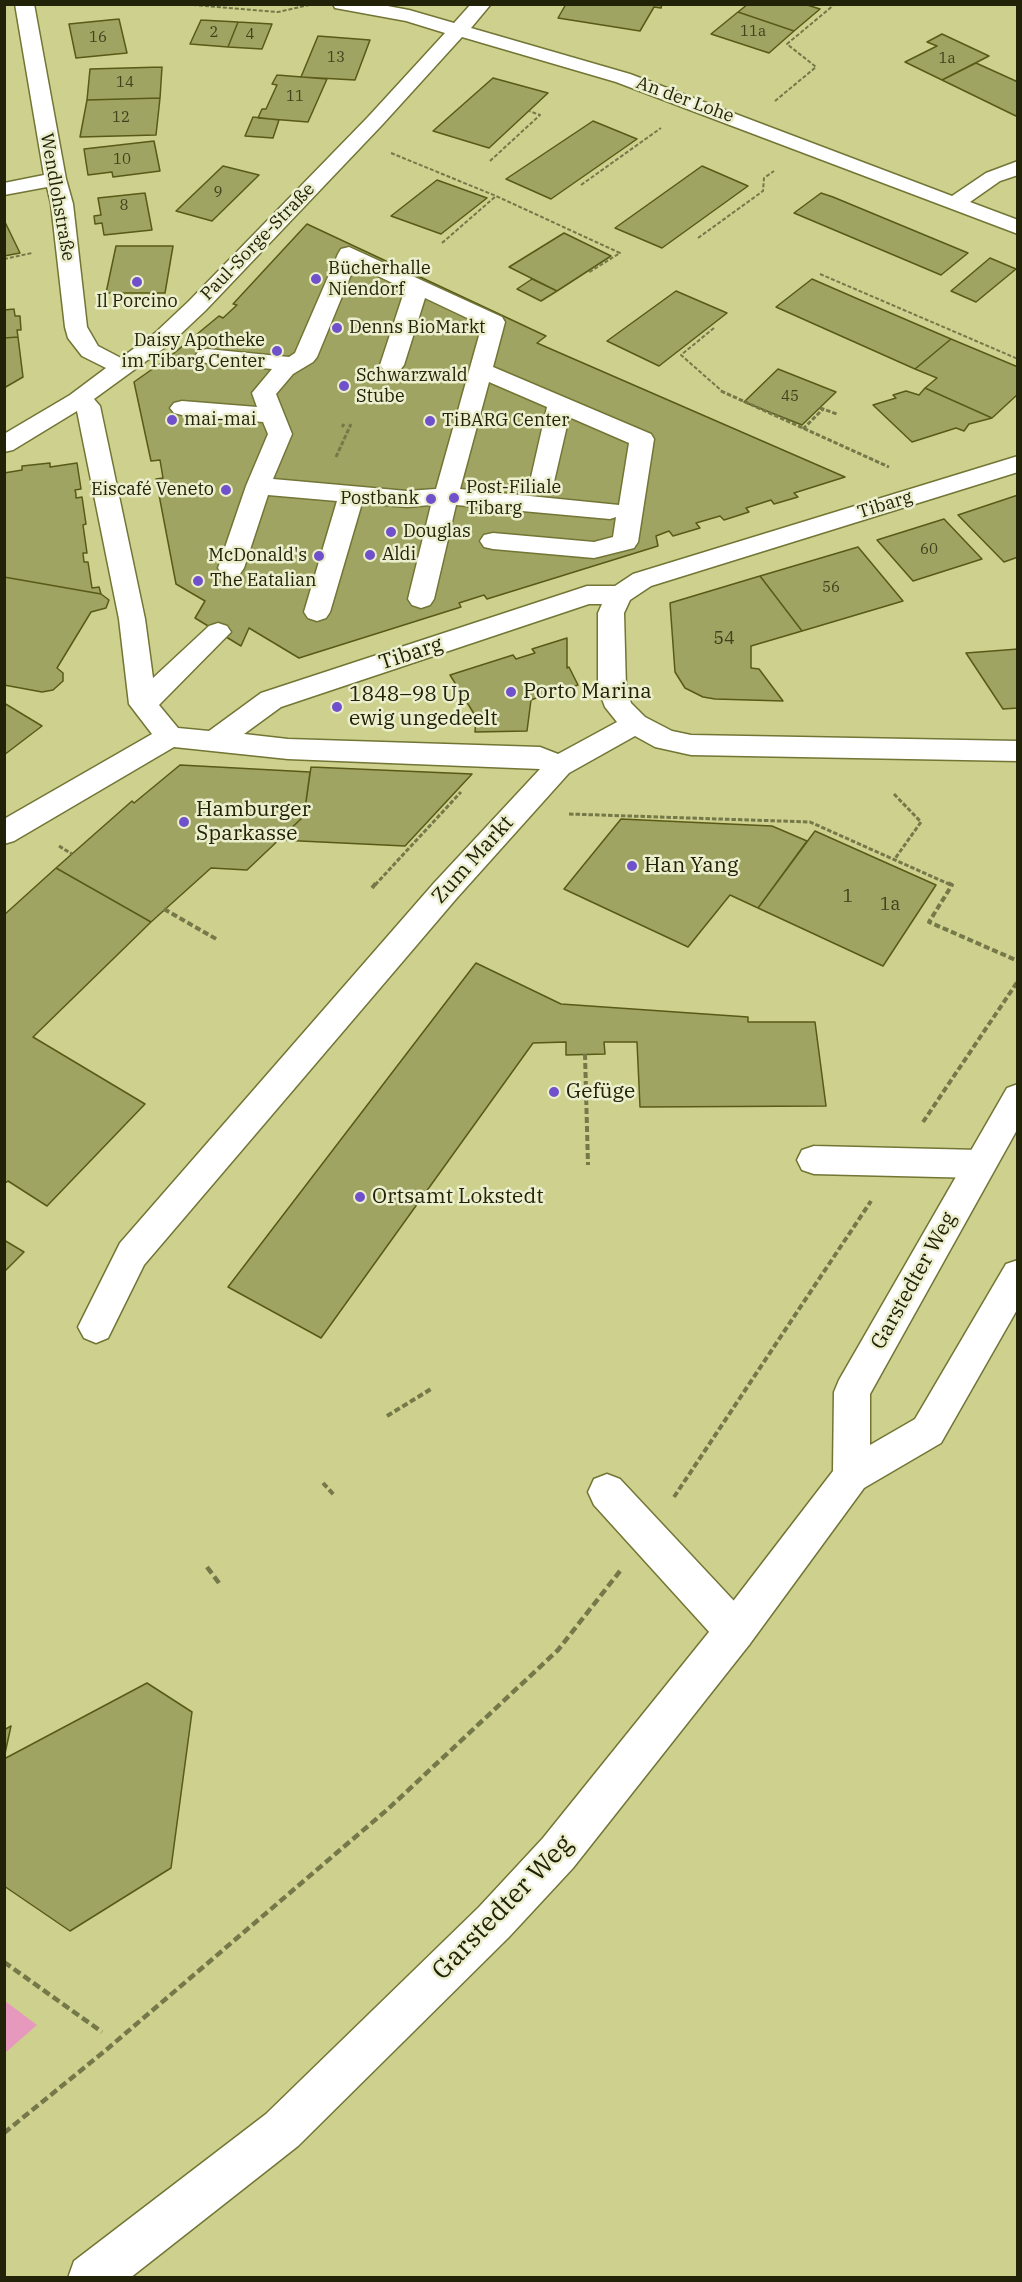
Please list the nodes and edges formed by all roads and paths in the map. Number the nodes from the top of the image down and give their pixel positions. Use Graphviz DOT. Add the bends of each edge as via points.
graph roads {
  1 [pos="24,4"];
  2 [pos="181,4"];
  3 [pos="313,4"];
  4 [pos="342,4"];
  5 [pos="482,4"];
  6 [pos="836,4"];
  7 [pos="461,30"];
  8 [pos="787,82"];
  9 [pos="795,84"];
  10 [pos="696,104"];
  11 [pos="529,111"];
  12 [pos="747,123"];
  13 [pos="357,140"];
  14 [pos="808,148"];
  15 [pos="490,161"];
  16 [pos="1017,167"];
  17 [pos="55,179"];
  18 [pos="581,185"];
  19 [pos="4,189"];
  20 [pos="496,196"];
  21 [pos="954,204"];
  22 [pos="1017,228"];
  23 [pos="698,238"];
  24 [pos="442,243"];
  25 [pos="588,273"];
  26 [pos="820,274"];
  27 [pos="417,286"];
  28 [pos="714,328"];
  29 [pos="207,356"];
  30 [pos="1017,359"];
  31 [pos="292,364"];
  32 [pos="392,365"];
  33 [pos="123,368"];
  34 [pos="481,370"];
  35 [pos="78,400"];
  36 [pos="560,404"];
  37 [pos="182,408"];
  38 [pos="837,414"];
  39 [pos="271,415"];
  40 [pos="803,429"];
  41 [pos="4,445"];
  42 [pos="1017,463"];
  43 [pos="258,486"];
  44 [pos="541,486"];
  45 [pos="929,491"];
  46 [pos="352,494"];
  47 [pos="446,496"];
  48 [pos="610,511"];
  49 [pos="493,541"];
  50 [pos="231,568"];
  51 [pos="620,595"];
  52 [pos="421,599"];
  53 [pos="317,612"];
  54 [pos="218,632"];
  55 [pos="143,704"];
  56 [pos="635,724"];
  57 [pos="170,736"];
  58 [pos="214,742"];
  59 [pos="1017,751"];
  60 [pos="497,755"];
  61 [pos="559,766"];
  62 [pos="894,794"];
  63 [pos="516,813"];
  64 [pos="4,833"];
  65 [pos="894,860"];
  66 [pos="372,888"];
  67 [pos="164,909"];
  68 [pos="218,940"];
  69 [pos="1017,961"];
  70 [pos="1017,981"];
  71 [pos="585,1054"];
  72 [pos="1017,1096"];
  73 [pos="814,1160"];
  74 [pos="897,1161"];
  75 [pos="979,1164"];
  76 [pos="588,1165"];
  77 [pos="1017,1275"];
  78 [pos="96,1327"];
  79 [pos="431,1389"];
  80 [pos="387,1416"];
  81 [pos="851,1476"];
  82 [pos="323,1483"];
  83 [pos="608,1492"];
  84 [pos="334,1495"];
  85 [pos="647,1538"];
  86 [pos="207,1567"];
  87 [pos="219,1583"];
  88 [pos="735,1631"];
  89 [pos="4,1962"];
  90 [pos="102,2032"];
  91 [pos="4,2133"];
  92 [pos="91,2277"];
  1 -- 17 [label="street, Wendlohstraße"];
  2 -- 3 [label="path" via="278,12"];
  4 -- 7 [label="street, An der Lohe"];
  5 -- 7 [label="street, Paul-Sorge-Straße"];
  6 -- 9 [label="path" via="787,44 816,68"];
  7 -- 10 [label="street, An der Lohe"];
  7 -- 13 [label="street, Paul-Sorge-Straße"];
  8 -- 9 [label="path"];
  9 -- 12 [label="path"];
  10 -- 12 [label="street, An der Lohe"];
  10 -- 18 [label="path"];
  11 -- 15 [label="path" via="540,115"];
  12 -- 14 [label="street, An der Lohe"];
  13 -- 20 [label="path"];
  13 -- 33 [label="street, Paul-Sorge-Straße" via="197,306"];
  14 -- 21 [label="street, An der Lohe"];
  14 -- 23 [label="path" via="764,178 763,190"];
  16 -- 21 [label="street" via="993,177"];
  17 -- 19 [label="street"];
  17 -- 33 [label="street, Wendlohstraße" via="62,204 76,327 90,351"];
  20 -- 24 [label="path"];
  20 -- 25 [label="path" via="620,253"];
  21 -- 22 [label="street, An der Lohe"];
  26 -- 30 [label="path"];
  27 -- 31 [label="street" via="349,254 305,357"];
  27 -- 32 [label="street"];
  27 -- 34 [label="street" via="494,322"];
  28 -- 40 [label="path" via="681,355 725,394"];
  29 -- 31 [label="street"];
  31 -- 39 [label="street" via="264,393"];
  33 -- 35 [label="street, Paul-Sorge-Straße"];
  34 -- 36 [label="street"];
  34 -- 47 [label="street"];
  35 -- 41 [label="street, Paul-Sorge-Straße"];
  35 -- 55 [label="street" via="88,406 132,619"];
  36 -- 44 [label="street"];
  36 -- 49 [label="street" via="642,439 625,542 594,550"];
  37 -- 39 [label="street"];
  38 -- 40 [label="path" via="821,409"];
  39 -- 43 [label="street" via="280,434"];
  40 -- 45 [label="path" via="892,468"];
  42 -- 45 [label="street, Tibarg"];
  43 -- 46 [label="street"];
  43 -- 50 [label="street"];
  45 -- 51 [label="street, Tibarg" via="642,580"];
  46 -- 47 [label="street" via="407,499"];
  46 -- 53 [label="street"];
  47 -- 48 [label="street"];
  47 -- 52 [label="street"];
  51 -- 56 [label="street" via="611,613 612,688 618,707"];
  51 -- 58 [label="street, Tibarg" via="587,596 271,700"];
  54 -- 55 [label="street"];
  55 -- 57 [label="street"];
  56 -- 59 [label="street" via="665,740 691,746"];
  56 -- 61 [label="street, Zum Markt"];
  57 -- 58 [label="street"];
  57 -- 64 [label="street"];
  58 -- 60 [label="street" via="288,749"];
  60 -- 61 [label="street" via="540,757"];
  60 -- 66 [label="path"];
  61 -- 63 [label="street, Zum Markt"];
  62 -- 65 [label="path" via="921,822"];
  63 -- 65 [label="path" via="810,822"];
  63 -- 78 [label="street, Zum Markt" via="132,1254"];
  65 -- 69 [label="path" via="952,885 929,922"];
  67 -- 68 [label="path"];
  70 -- 74 [label="path"];
  71 -- 76 [label="path"];
  72 -- 75 [label="street, Garstedter Weg"];
  73 -- 74 [label="street"];
  74 -- 75 [label="street"];
  74 -- 85 [label="path"];
  75 -- 81 [label="street, Garstedter Weg" via="852,1392"];
  77 -- 81 [label="street, Garstedter Weg" via="927,1431"];
  79 -- 80 [label="path"];
  81 -- 88 [label="street, Garstedter Weg"];
  82 -- 84 [label="path"];
  83 -- 85 [label="street"];
  85 -- 88 [label="street"];
  85 -- 91 [label="path" via="558,1650 388,1809"];
  86 -- 87 [label="path"];
  88 -- 92 [label="street, Garstedter Weg" via="558,1853 494,1922 282,2130"];
  89 -- 90 [label="path"];
}
